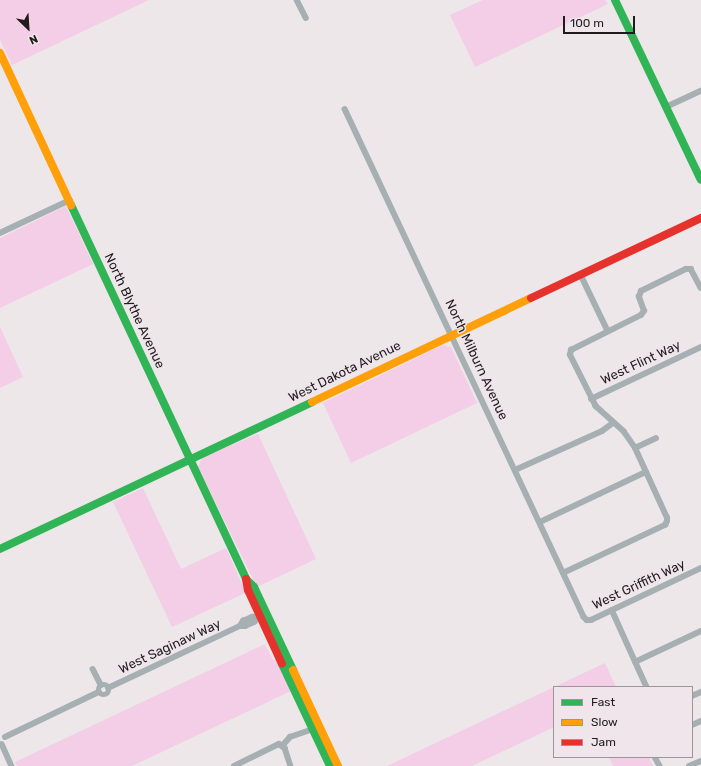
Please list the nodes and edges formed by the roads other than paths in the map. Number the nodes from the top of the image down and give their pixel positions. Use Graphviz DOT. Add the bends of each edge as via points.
graph roads {
  1 [pos="297,0"];
  2 [pos="615,0"];
  3 [pos="306,18"];
  4 [pos="0,53"];
  5 [pos="701,91"];
  6 [pos="666,107"];
  7 [pos="345,109"];
  8 [pos="701,180"];
  9 [pos="70,200"];
  10 [pos="701,218"];
  11 [pos="0,233"];
  12 [pos="581,274"];
  13 [pos="701,288"];
  14 [pos="608,331"];
  15 [pos="453,335"];
  16 [pos="701,347"];
  17 [pos="591,398"];
  18 [pos="613,423"];
  19 [pos="656,438"];
  20 [pos="634,448"];
  21 [pos="191,460"];
  22 [pos="515,470"];
  23 [pos="646,472"];
  24 [pos="540,522"];
  25 [pos="0,549"];
  26 [pos="701,568"];
  27 [pos="563,572"];
  28 [pos="246,578"];
  29 [pos="612,610"];
  30 [pos="260,616"];
  31 [pos="587,620"];
  32 [pos="701,631"];
  33 [pos="285,654"];
  34 [pos="635,662"];
  35 [pos="93,669"];
  36 [pos="101,685"];
  37 [pos="647,686"];
  38 [pos="108,688"];
  39 [pos="99,692"];
  40 [pos="309,712"];
  41 [pos="313,729"];
  42 [pos="2,735"];
  43 [pos="1,744"];
  44 [pos="282,746"];
  45 [pos="701,761"];
  46 [pos="236,765"];
  47 [pos="12,766"];
  48 [pos="291,766"];
  49 [pos="330,766"];
  50 [pos="338,766"];
  51 [pos="689,766"];
  1 -- 3 [label="street"];
  2 -- 6 [label="street"];
  4 -- 9 [label="street, North Blythe Avenue"];
  5 -- 6 [label="street"];
  6 -- 8 [label="street"];
  7 -- 15 [label="street, North Milburn Avenue"];
  9 -- 11 [label="street"];
  9 -- 21 [label="street, North Blythe Avenue"];
  10 -- 12 [label="street, West Dakota Avenue"];
  12 -- 14 [label="street"];
  12 -- 15 [label="street, West Dakota Avenue"];
  13 -- 14 [label="street" via="691,269 686,269 641,291 639,297 644,311 641,315"];
  14 -- 17 [label="street" via="571,350 570,355"];
  15 -- 21 [label="street, West Dakota Avenue"];
  15 -- 22 [label="street, North Milburn Avenue"];
  16 -- 17 [label="street, West Flint Way"];
  17 -- 18 [label="street" via="603,415"];
  18 -- 20 [label="street" via="624,432"];
  18 -- 22 [label="street" via="602,431"];
  19 -- 20 [label="street"];
  20 -- 23 [label="street"];
  21 -- 25 [label="street, West Dakota Avenue"];
  21 -- 28 [label="street, North Blythe Avenue"];
  22 -- 24 [label="street, North Milburn Avenue"];
  23 -- 24 [label="street"];
  23 -- 27 [label="street" via="667,518 664,525"];
  24 -- 27 [label="street, North Milburn Avenue"];
  26 -- 29 [label="street, West Griffith Way"];
  27 -- 31 [label="street, North Milburn Avenue"];
  28 -- 30 [label="street, North Blythe Avenue" via="248,590"];
  28 -- 33 [label="street, North Blythe Avenue" via="254,587"];
  29 -- 31 [label="street, West Griffith Way"];
  29 -- 34 [label="street"];
  30 -- 33 [label="street, North Blythe Avenue" via="266,619 281,651"];
  30 -- 38 [label="street, West Saginaw Way" via="254,622 240,626"];
  30 -- 40 [label="street, North Blythe Avenue"];
  32 -- 34 [label="street"];
  33 -- 40 [label="street, North Blythe Avenue"];
  34 -- 37 [label="street"];
  35 -- 36 [label="street"];
  36 -- 38 [label="street"];
  36 -- 39 [label="street"];
  38 -- 39 [label="street" via="106,695"];
  39 -- 42 [label="street"];
  40 -- 41 [label="street, North Blythe Avenue"];
  40 -- 50 [label="street, North Blythe Avenue"];
  41 -- 44 [label="street" via="290,737"];
  41 -- 49 [label="street, North Blythe Avenue"];
  42 -- 43 [label="street"];
  43 -- 47 [label="street"];
  44 -- 46 [label="street" via="277,744"];
  44 -- 48 [label="street"];
  45 -- 51 [label="street"];
}
